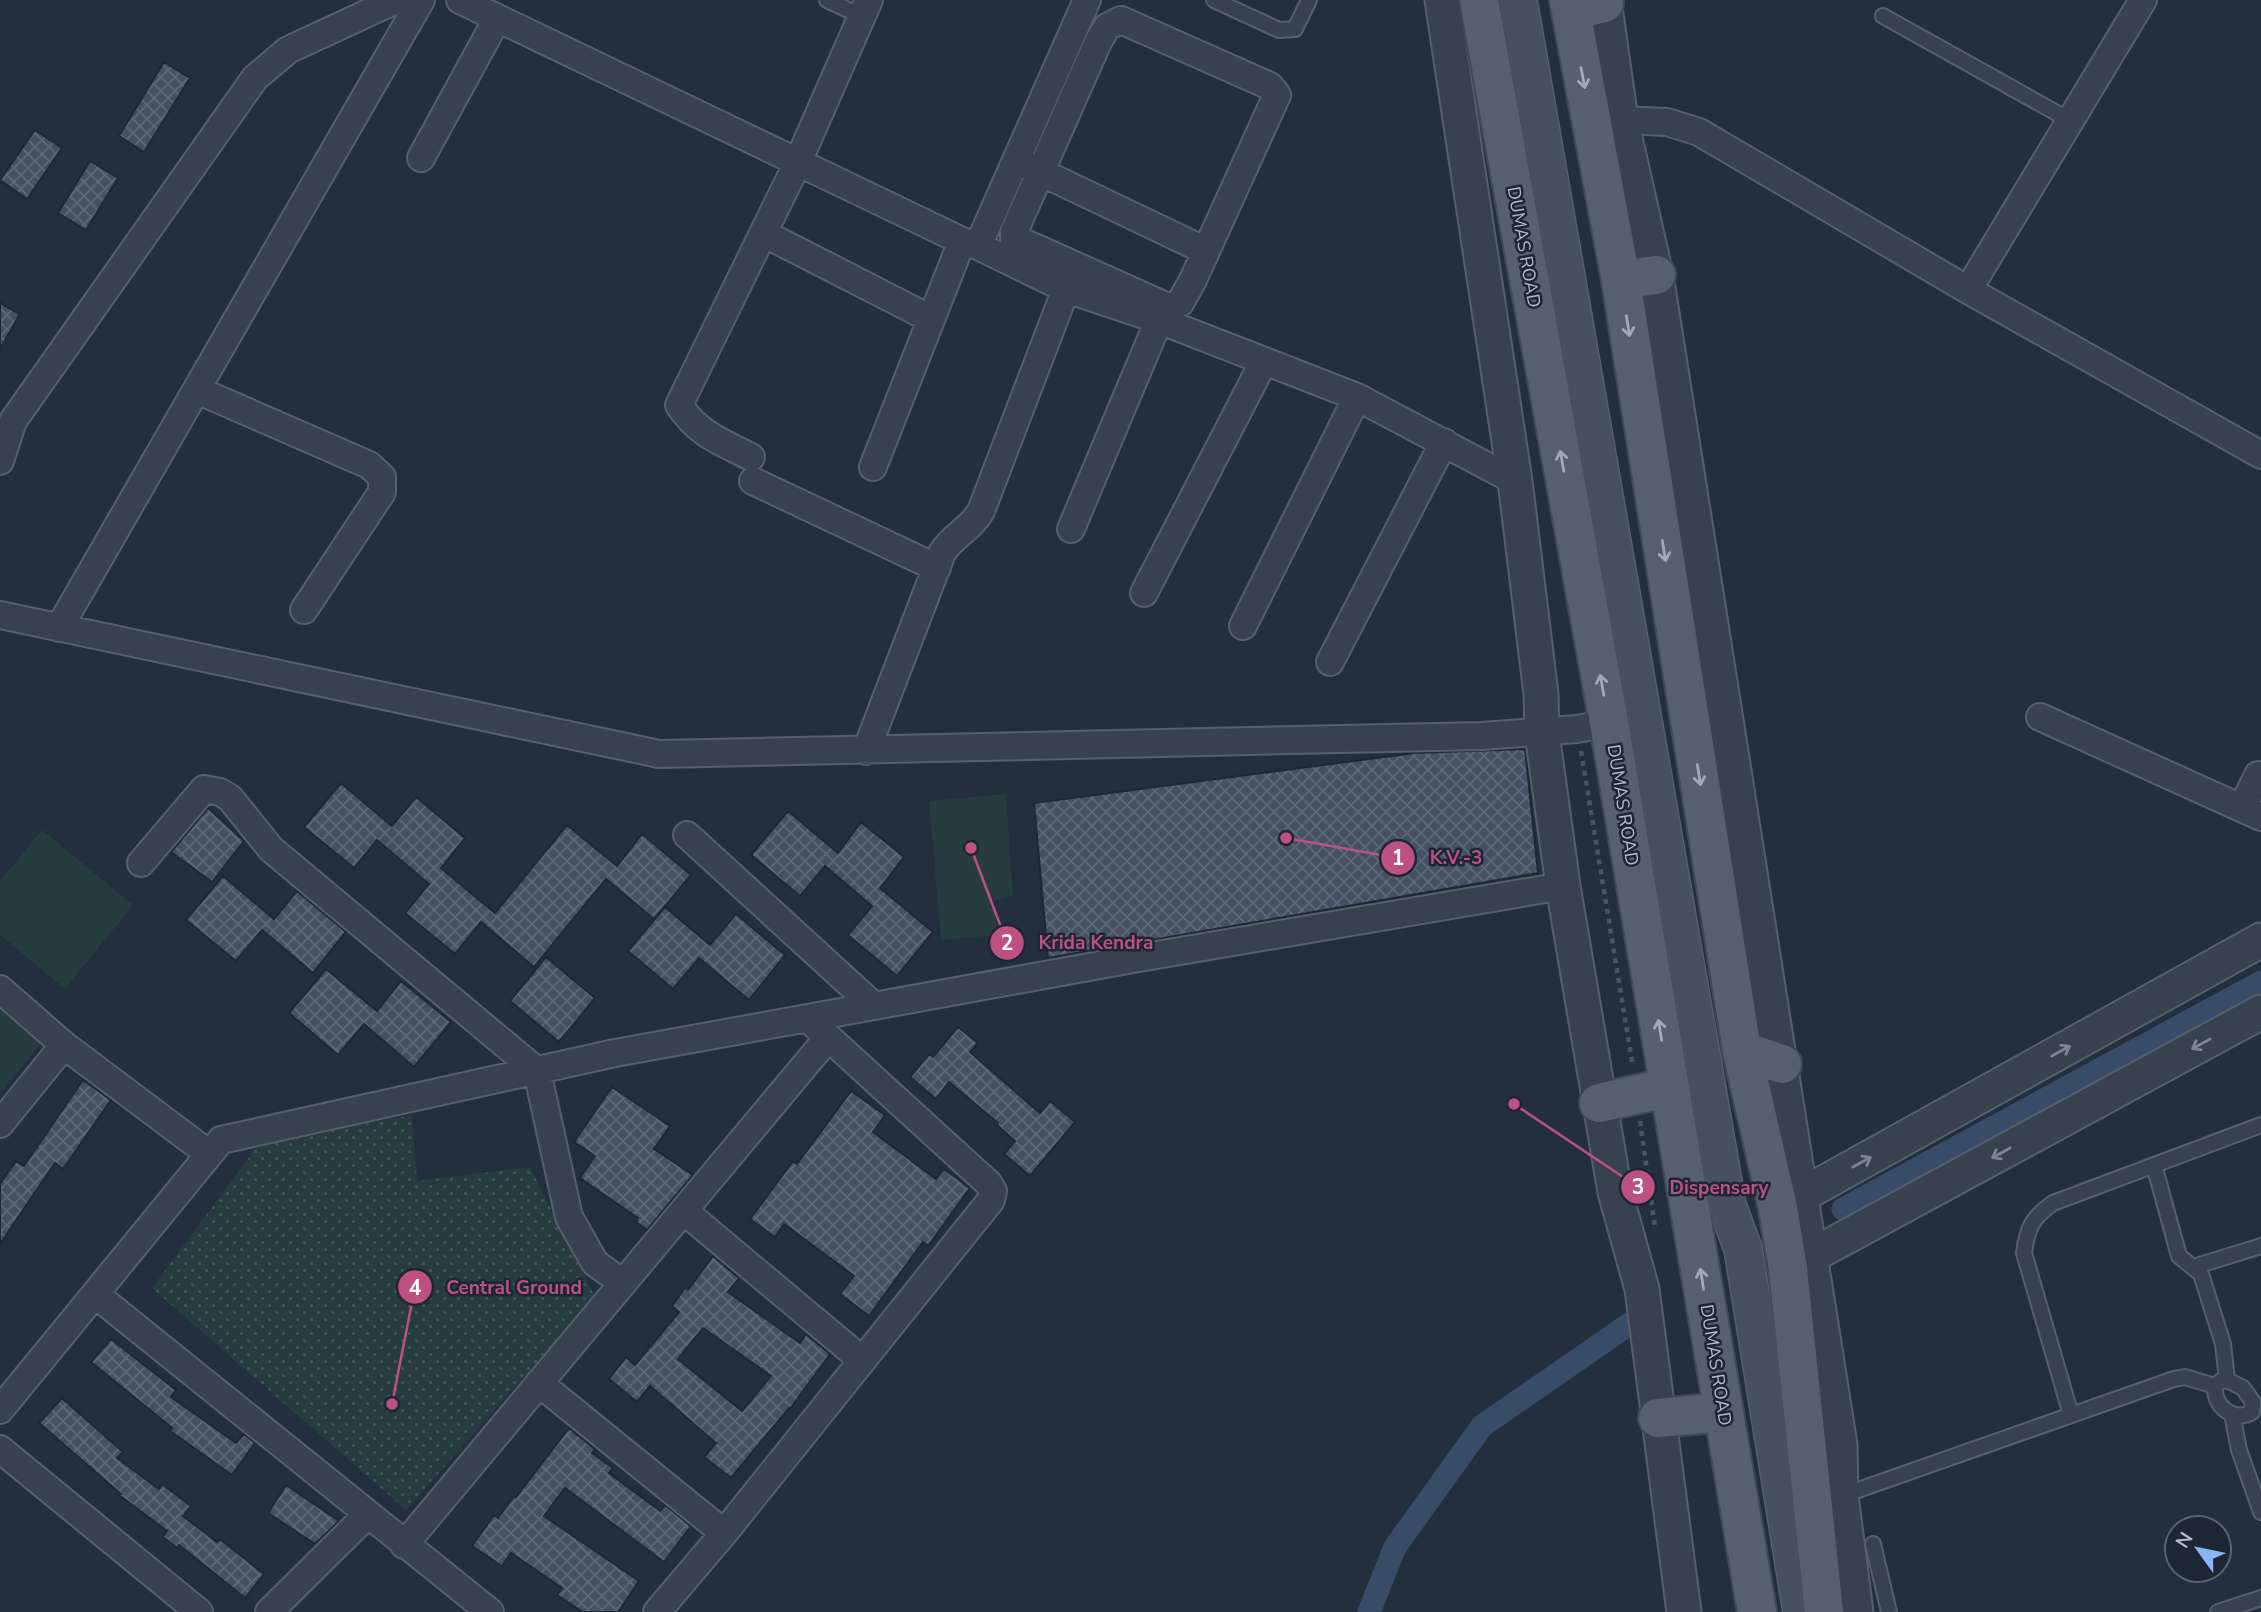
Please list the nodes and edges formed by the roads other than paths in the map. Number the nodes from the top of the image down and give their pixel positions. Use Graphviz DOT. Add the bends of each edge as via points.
graph roads {
  1 [pos="396,0"];
  2 [pos="421,0"];
  3 [pos="460,0"];
  4 [pos="827,0"];
  5 [pos="1214,0"];
  6 [pos="1309,0"];
  7 [pos="1442,0"];
  8 [pos="1479,0"];
  9 [pos="1518,0"];
  10 [pos="2143,0"];
  11 [pos="1587,3"];
  12 [pos="1085,4"];
  13 [pos="865,8"];
  14 [pos="1883,16"];
  15 [pos="497,19"];
  16 [pos="1113,22"];
  17 [pos="1621,120"];
  18 [pos="2070,121"];
  19 [pos="421,158"];
  20 [pos="797,163"];
  21 [pos="1028,166"];
  22 [pos="763,233"];
  23 [pos="970,243"];
  24 [pos="1206,251"];
  25 [pos="1638,277"];
  26 [pos="1066,289"];
  27 [pos="1968,290"];
  28 [pos="931,319"];
  29 [pos="1158,320"];
  30 [pos="1264,361"];
  31 [pos="197,390"];
  32 [pos="1357,397"];
  33 [pos="1444,442"];
  34 [pos="2261,455"];
  35 [pos="0,461"];
  36 [pos="873,467"];
  37 [pos="1515,481"];
  38 [pos="1071,529"];
  39 [pos="937,568"];
  40 [pos="1144,593"];
  41 [pos="304,610"];
  42 [pos="0,615"];
  43 [pos="1243,626"];
  44 [pos="59,628"];
  45 [pos="1330,662"];
  46 [pos="2040,717"];
  47 [pos="1609,723"];
  48 [pos="1542,733"];
  49 [pos="866,751"];
  50 [pos="2260,773"];
  51 [pos="2251,813"];
  52 [pos="687,835"];
  53 [pos="141,863"];
  54 [pos="1563,886"];
  55 [pos="2261,940"];
  56 [pos="0,989"];
  57 [pos="874,1006"];
  58 [pos="2261,1012"];
  59 [pos="807,1018"];
  60 [pos="827,1039"];
  61 [pos="64,1045"];
  62 [pos="1742,1051"];
  63 [pos="1782,1064"];
  64 [pos="537,1071"];
  65 [pos="1670,1087"];
  66 [pos="1599,1103"];
  67 [pos="0,1124"];
  68 [pos="2261,1125"];
  69 [pos="209,1154"];
  70 [pos="2154,1165"];
  71 [pos="1802,1195"];
  72 [pos="1727,1205"];
  73 [pos="684,1211"];
  74 [pos="2261,1246"];
  75 [pos="1811,1256"];
  76 [pos="2193,1267"];
  77 [pos="623,1283"];
  78 [pos="96,1295"];
  79 [pos="862,1360"];
  80 [pos="2221,1383"];
  81 [pos="539,1384"];
  82 [pos="2257,1404"];
  83 [pos="0,1410"];
  84 [pos="1724,1412"];
  85 [pos="2232,1414"];
  86 [pos="2071,1415"];
  87 [pos="1658,1418"];
  88 [pos="0,1449"];
  89 [pos="1842,1496"];
  90 [pos="2261,1512"];
  91 [pos="368,1514"];
  92 [pos="724,1533"];
  93 [pos="1873,1544"];
  94 [pos="404,1545"];
  95 [pos="2261,1598"];
  96 [pos="199,1612"];
  97 [pos="269,1612"];
  98 [pos="489,1612"];
  99 [pos="657,1612"];
  100 [pos="1684,1612"];
  101 [pos="1757,1612"];
  102 [pos="1777,1612"];
  103 [pos="1802,1612"];
  104 [pos="1824,1612"];
  105 [pos="1856,1612"];
  106 [pos="1889,1612"];
  107 [pos="2218,1612"];
  1 -- 35 [label="street" via="288,50 255,78 13,421"];
  2 -- 31 [label="street"];
  3 -- 15 [label="street"];
  4 -- 13 [label="lane"];
  5 -- 6 [label="lane" via="1288,31 1294,29"];
  7 -- 37 [label="street"];
  47 -- 8 [label="main road, DUMAS ROAD, one-way"];
  9 -- 72 [label="main road"];
  10 -- 18 [label="street"];
  11 -- 17 [label="street"];
  11 -- 25 [label="main road, one-way"];
  12 -- 16 [label="street"];
  12 -- 21 [label="street"];
  13 -- 20 [label="street"];
  14 -- 18 [label="lane"];
  15 -- 19 [label="street"];
  15 -- 20 [label="street"];
  16 -- 21 [label="street"];
  16 -- 24 [label="street" via="1131,23 1270,86 1277,95"];
  17 -- 25 [label="street"];
  17 -- 27 [label="street" via="1667,122 1699,132"];
  18 -- 27 [label="street"];
  20 -- 22 [label="street"];
  20 -- 23 [label="street"];
  21 -- 23 [label="street"];
  21 -- 24 [label="street"];
  21 -- 24 [label="street" via="1014,232 1017,241 1168,307 1180,303"];
  22 -- 28 [label="street"];
  22 -- 39 [label="street" via="679,405 691,422 752,469"];
  23 -- 26 [label="street"];
  23 -- 28 [label="street"];
  25 -- 62 [label="main road, one-way"];
  25 -- 63 [label="street"];
  26 -- 29 [label="street"];
  26 -- 39 [label="street" via="981,511 975,522 949,541"];
  27 -- 34 [label="street"];
  28 -- 36 [label="street"];
  29 -- 30 [label="street"];
  29 -- 38 [label="street"];
  30 -- 32 [label="street"];
  30 -- 40 [label="street"];
  31 -- 41 [label="street" via="369,465 382,477 382,492"];
  31 -- 44 [label="street"];
  32 -- 33 [label="street"];
  32 -- 43 [label="street"];
  33 -- 37 [label="street"];
  33 -- 45 [label="street"];
  37 -- 48 [label="street"];
  39 -- 49 [label="street"];
  42 -- 44 [label="street"];
  44 -- 49 [label="street" via="659,754"];
  46 -- 51 [label="street"];
  47 -- 48 [label="street"];
  65 -- 47 [label="main road, DUMAS ROAD, one-way"];
  48 -- 49 [label="street"];
  48 -- 54 [label="street"];
  50 -- 51 [label="street"];
  52 -- 57 [label="street"];
  53 -- 64 [label="street" via="204,789 220,792 271,849"];
  54 -- 57 [label="street"];
  54 -- 66 [label="street"];
  71 -- 55 [label="street, one-way"];
  56 -- 61 [label="street"];
  57 -- 59 [label="street"];
  58 -- 75 [label="street, one-way"];
  59 -- 60 [label="street"];
  59 -- 64 [label="street"];
  60 -- 73 [label="street"];
  60 -- 79 [label="street" via="993,1191 991,1200"];
  61 -- 67 [label="street"];
  61 -- 69 [label="street"];
  62 -- 63 [label="main road"];
  62 -- 104 [label="main road" via="1786,1257"];
  63 -- 71 [label="street"];
  64 -- 69 [label="street" via="221,1140"];
  64 -- 77 [label="street" via="569,1217 595,1263"];
  65 -- 66 [label="main road"];
  84 -- 65 [label="main road, DUMAS ROAD, one-way"];
  66 -- 87 [label="street" via="1615,1192 1642,1289"];
  68 -- 70 [label="lane"];
  69 -- 78 [label="street"];
  70 -- 76 [label="lane" via="2179,1256"];
  70 -- 86 [label="lane" via="2053,1203 2036,1215 2026,1234 2024,1253"];
  71 -- 75 [label="street"];
  72 -- 102 [label="main road" via="1724,1254"];
  72 -- 103 [label="main road" via="1743,1249"];
  73 -- 77 [label="street"];
  73 -- 79 [label="street"];
  74 -- 76 [label="lane"];
  75 -- 89 [label="street" via="1840,1445"];
  76 -- 80 [label="lane" via="2201,1274 2223,1344"];
  77 -- 81 [label="street"];
  78 -- 83 [label="street"];
  78 -- 91 [label="street"];
  79 -- 92 [label="street"];
  80 -- 82 [label="lane" via="2243,1388"];
  80 -- 85 [label="lane" via="2215,1396"];
  80 -- 86 [label="lane" via="2174,1379"];
  81 -- 92 [label="street"];
  81 -- 94 [label="street"];
  82 -- 85 [label="lane" via="2248,1415"];
  84 -- 87 [label="main road"];
  84 -- 101 [label="main road, DUMAS ROAD"];
  85 -- 90 [label="lane" via="2239,1450"];
  86 -- 89 [label="lane"];
  87 -- 100 [label="street"];
  88 -- 96 [label="street"];
  89 -- 105 [label="street"];
  91 -- 94 [label="street"];
  91 -- 97 [label="street"];
  92 -- 99 [label="street"];
  93 -- 106 [label="lane"];
  94 -- 98 [label="street"];
  95 -- 107 [label="lane"];
}
